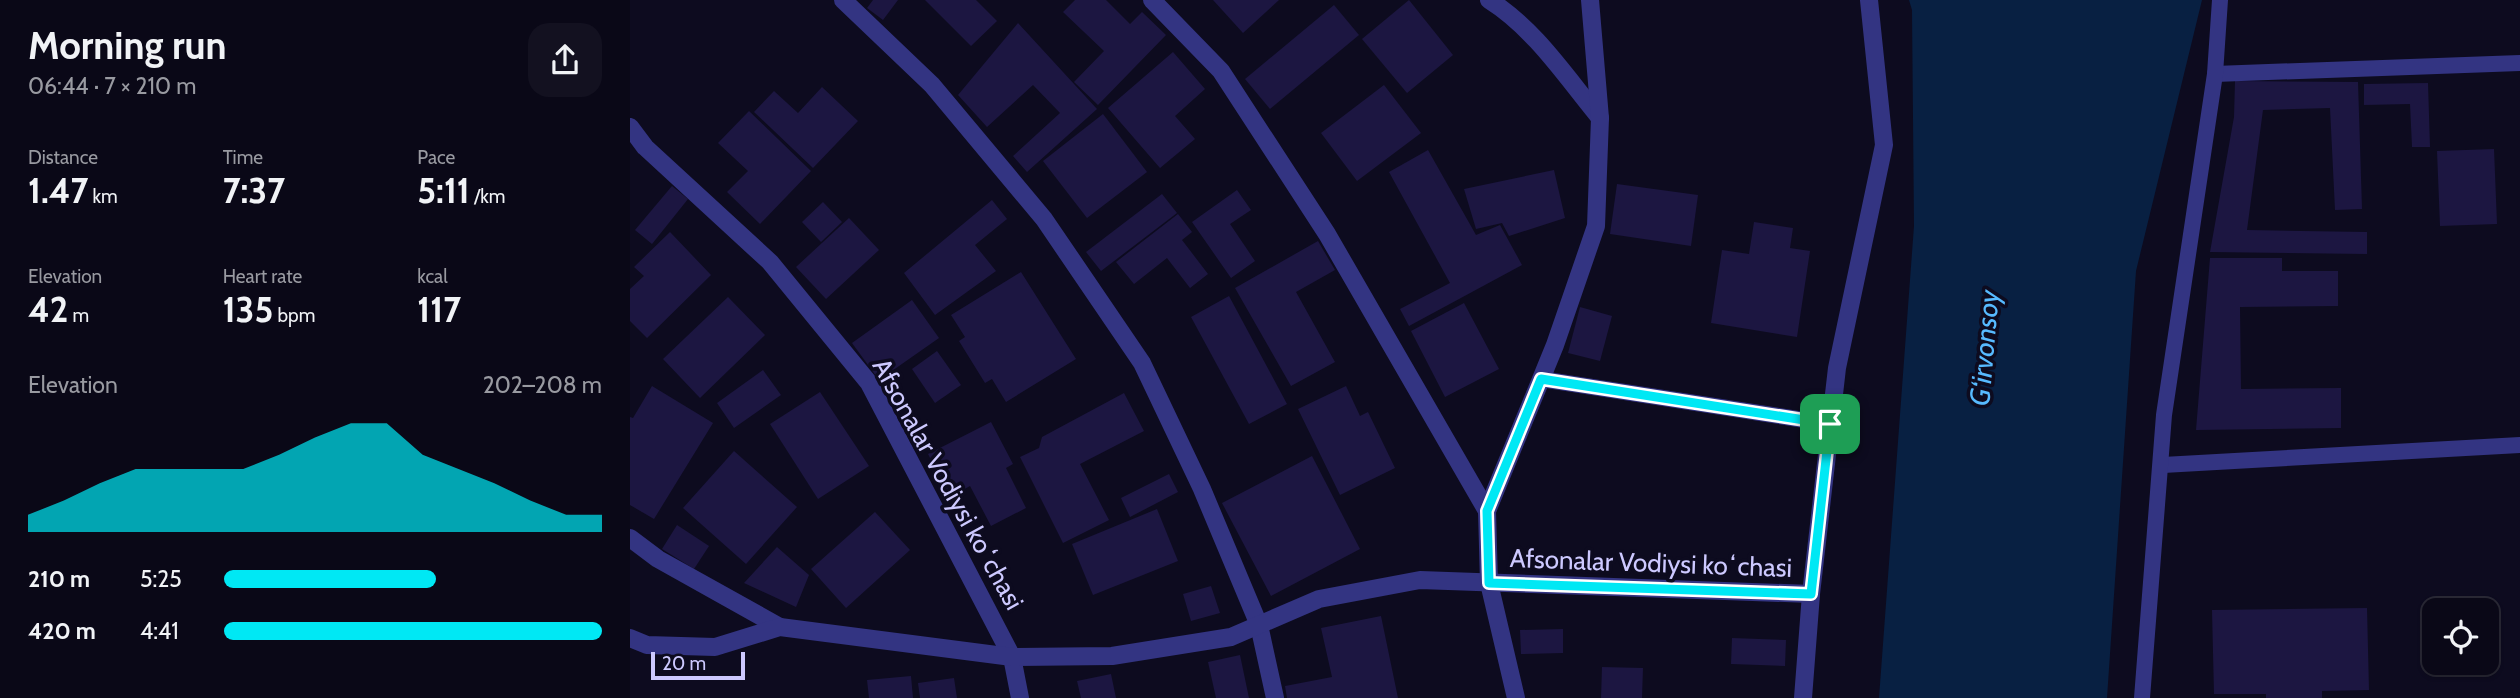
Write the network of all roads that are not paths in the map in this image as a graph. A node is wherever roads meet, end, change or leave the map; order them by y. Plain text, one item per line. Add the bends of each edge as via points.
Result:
1 (844, 0) edge
2 (1152, 0) edge
3 (1489, 0) edge
4 (1590, 0) edge
5 (1869, 0) edge
6 (2220, 0) edge
7 (2520, 63) edge
8 (2216, 74) junction
9 (1600, 118) junction
10 (630, 127) edge
11 (1541, 379) junction
12 (1830, 424) junction
13 (2520, 445) edge
14 (2163, 465) junction
15 (1487, 511) junction
16 (630, 538) edge
17 (1489, 583) junction
18 (1811, 594) junction
19 (1259, 625) junction
20 (780, 627) junction
21 (630, 638) edge
22 (1012, 657) junction
23 (1020, 698) edge
24 (1275, 698) edge
25 (1516, 698) edge
26 (1803, 698) edge
27 (2142, 698) edge

1 - 19 street via 932,85 1045,219 1142,363
2 - 15 street, Afsonalar Vodiysi koʻchasi via 1221,71 1326,234
3 - 9 street via 1538,42
4 - 9 street, Afsonalar Vodiysi koʻchasi
5 - 12 street via 1884,145 1837,368
6 - 8 lane
7 - 8 lane
8 - 14 lane via 2165,415
9 - 11 street, Afsonalar Vodiysi koʻchasi via 1595,226
10 - 22 street, Afsonalar Vodiysi koʻchasi via 645,147 770,262 869,383
11 - 12 lane
11 - 15 street, Afsonalar Vodiysi koʻchasi
12 - 18 street
13 - 14 lane
14 - 27 lane
15 - 17 street, Afsonalar Vodiysi koʻchasi
16 - 20 street, Afsonalar Vodiysi koʻchasi via 658,559
17 - 18 street, Afsonalar Vodiysi koʻchasi
17 - 19 street, Afsonalar Vodiysi koʻchasi via 1420,580 1319,599
17 - 25 street, Afsonalar Vodiysi koʻchasi
18 - 26 street
19 - 22 street, Afsonalar Vodiysi koʻchasi via 1231,637 1112,656
19 - 24 street
20 - 21 street, Afsonalar Vodiysi koʻchasi via 715,647 646,645
20 - 22 street, Afsonalar Vodiysi koʻchasi
22 - 23 street, Afsonalar Vodiysi koʻchasi

